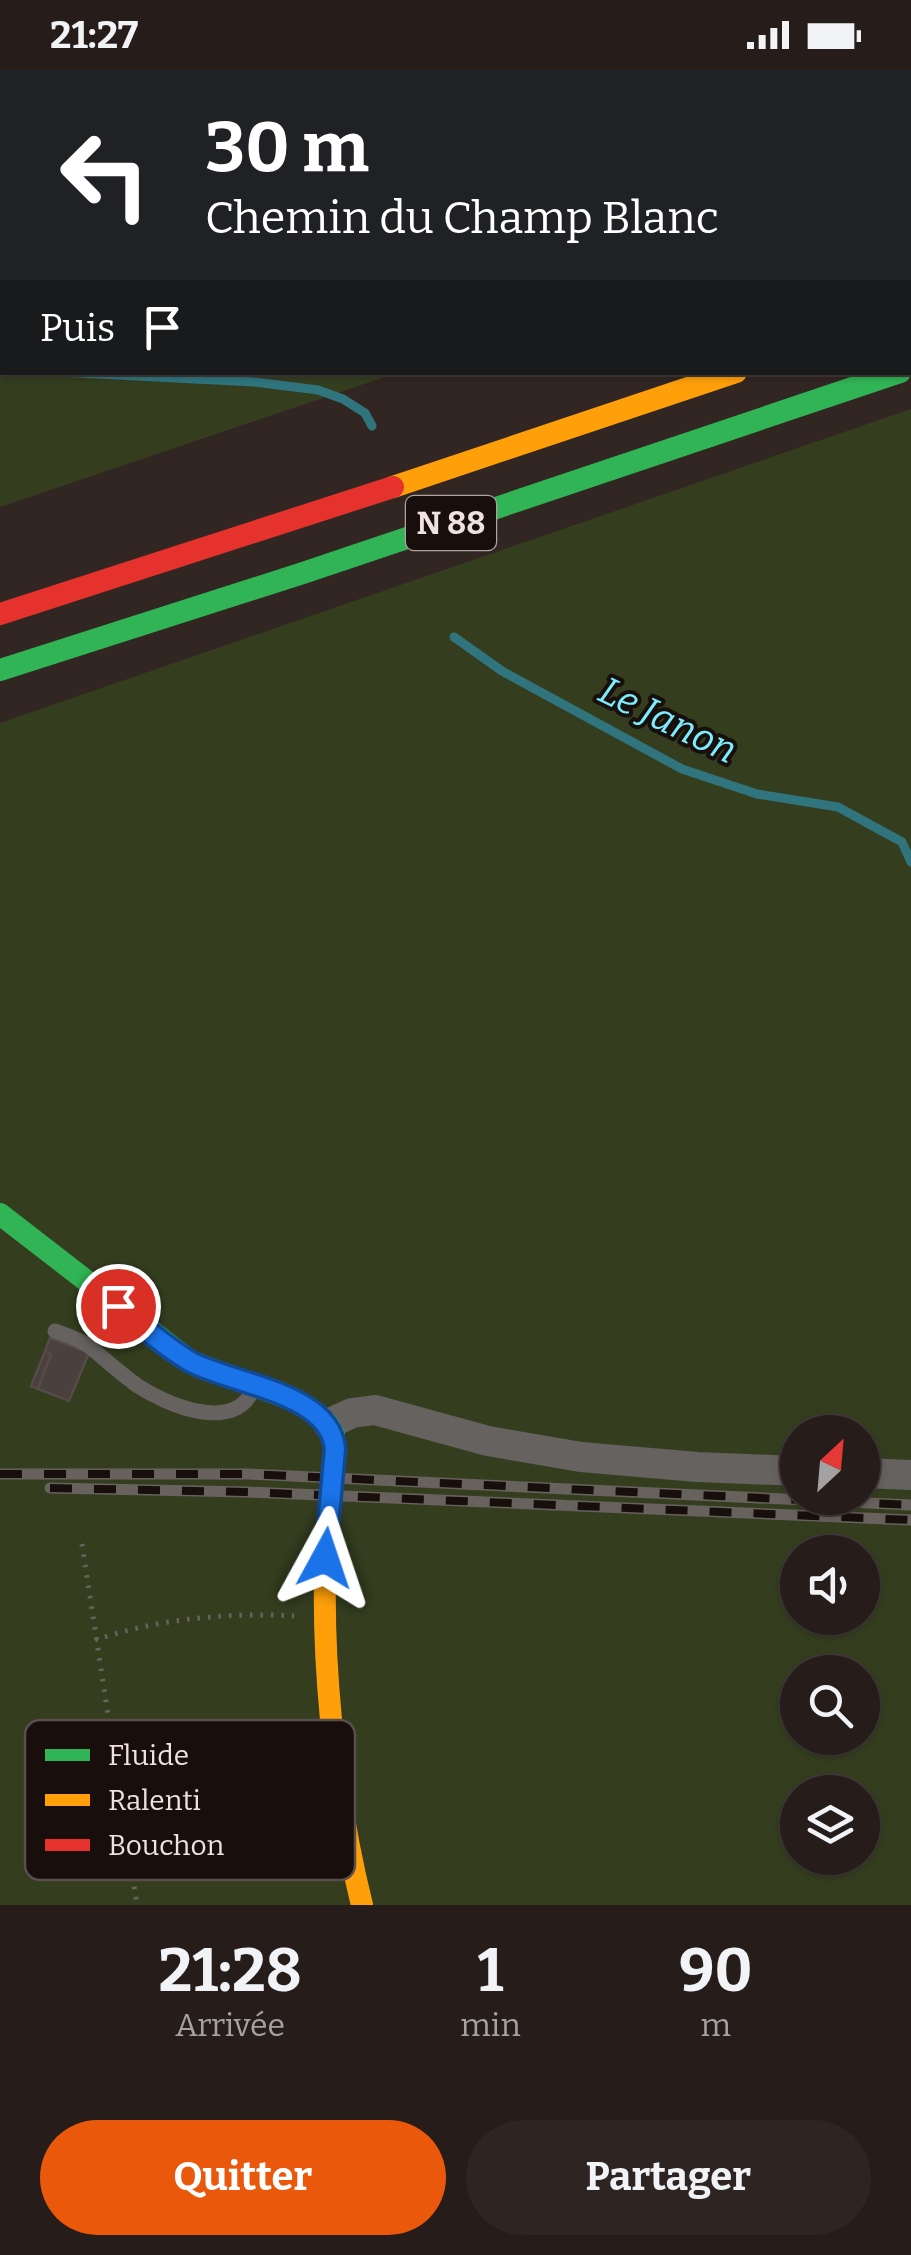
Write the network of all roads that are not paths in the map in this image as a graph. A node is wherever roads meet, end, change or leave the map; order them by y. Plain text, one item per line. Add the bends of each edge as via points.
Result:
1 (727, 375) edge
2 (891, 375) edge
3 (0, 614) edge
4 (0, 670) edge
5 (0, 1214) edge
6 (55, 1330) dead end
7 (254, 1386) junction
8 (328, 1424) junction
9 (780, 1469) edge
10 (880, 1474) edge
11 (911, 1475) edge
12 (333, 1720) edge
13 (355, 1880) edge
14 (362, 1905) edge

1 - 3 main road, N 88
2 - 4 main road, N 88
5 - 7 main road via 176,1352
6 - 7 lane via 180,1405 232,1412 248,1402
7 - 8 main road
8 - 9 street via 375,1410 581,1457
8 - 12 main road, bridge via 334,1464 322,1583
10 - 11 street
13 - 14 main road, bridge

